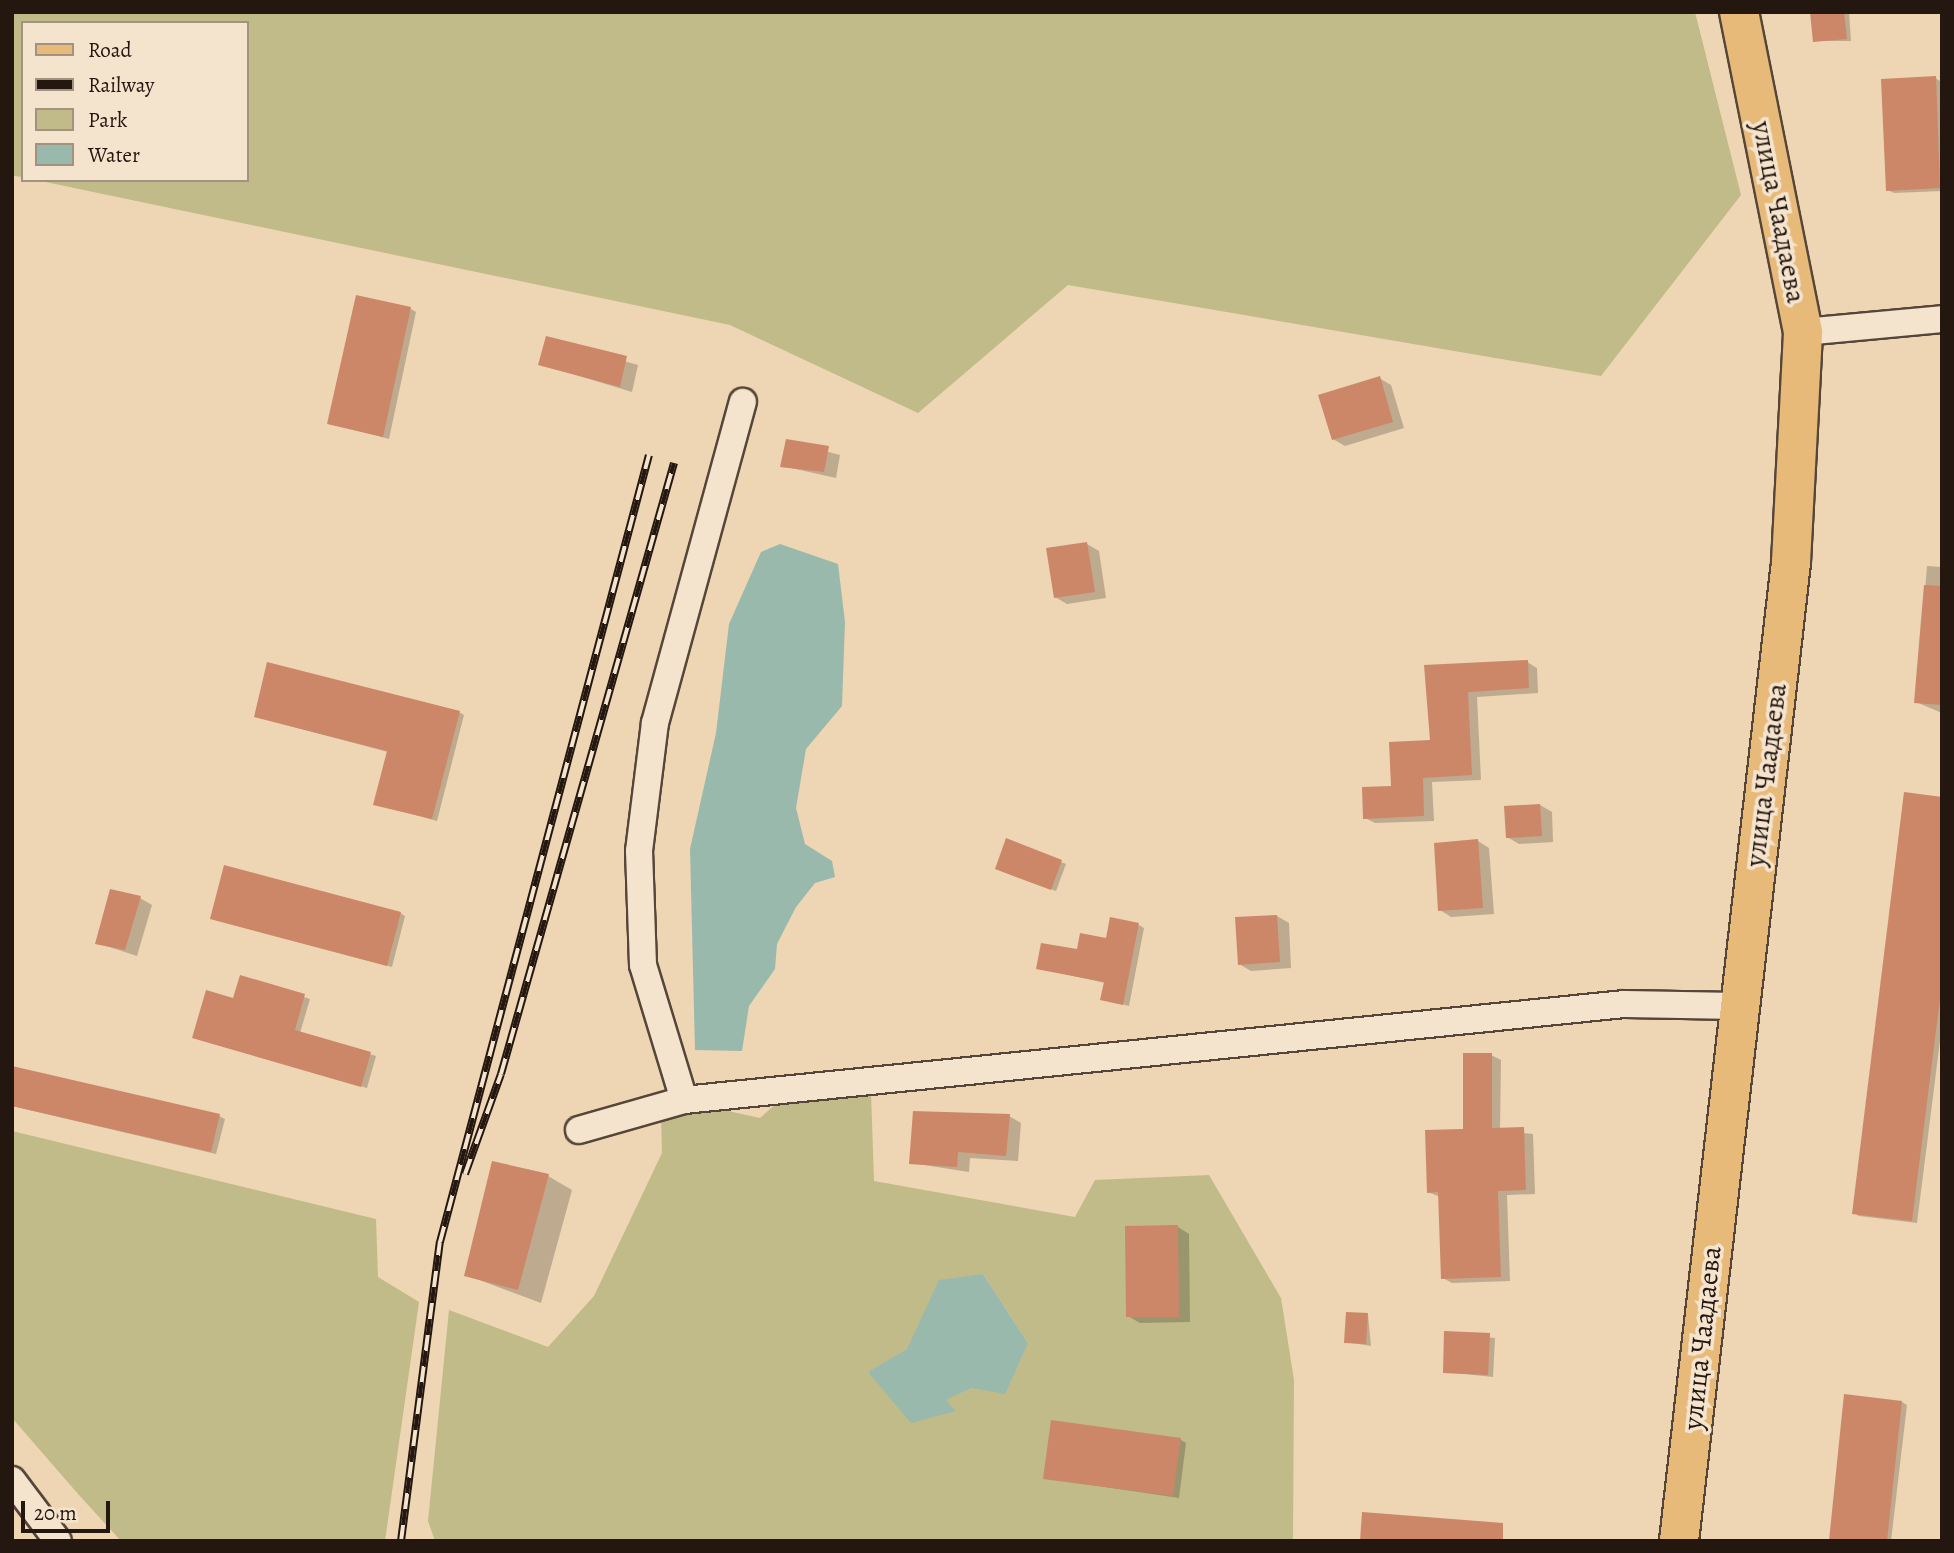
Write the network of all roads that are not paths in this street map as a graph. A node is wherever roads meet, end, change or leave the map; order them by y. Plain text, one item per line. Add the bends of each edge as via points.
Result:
1 (1739, 12) edge
2 (1942, 319) edge
3 (1803, 332) junction
4 (743, 402) dead end
5 (1739, 1006) junction
6 (684, 1100) junction
7 (579, 1129) dead end
8 (12, 1480) edge
9 (58, 1541) edge
10 (1679, 1541) edge

1 - 3 main road, улица Чаадаева
2 - 3 street
3 - 5 main road, улица Чаадаева via 1790,562
4 - 6 street via 654,723 639,851 643,965
5 - 6 street via 1624,1004
5 - 10 main road, улица Чаадаева
6 - 7 street
8 - 9 street

